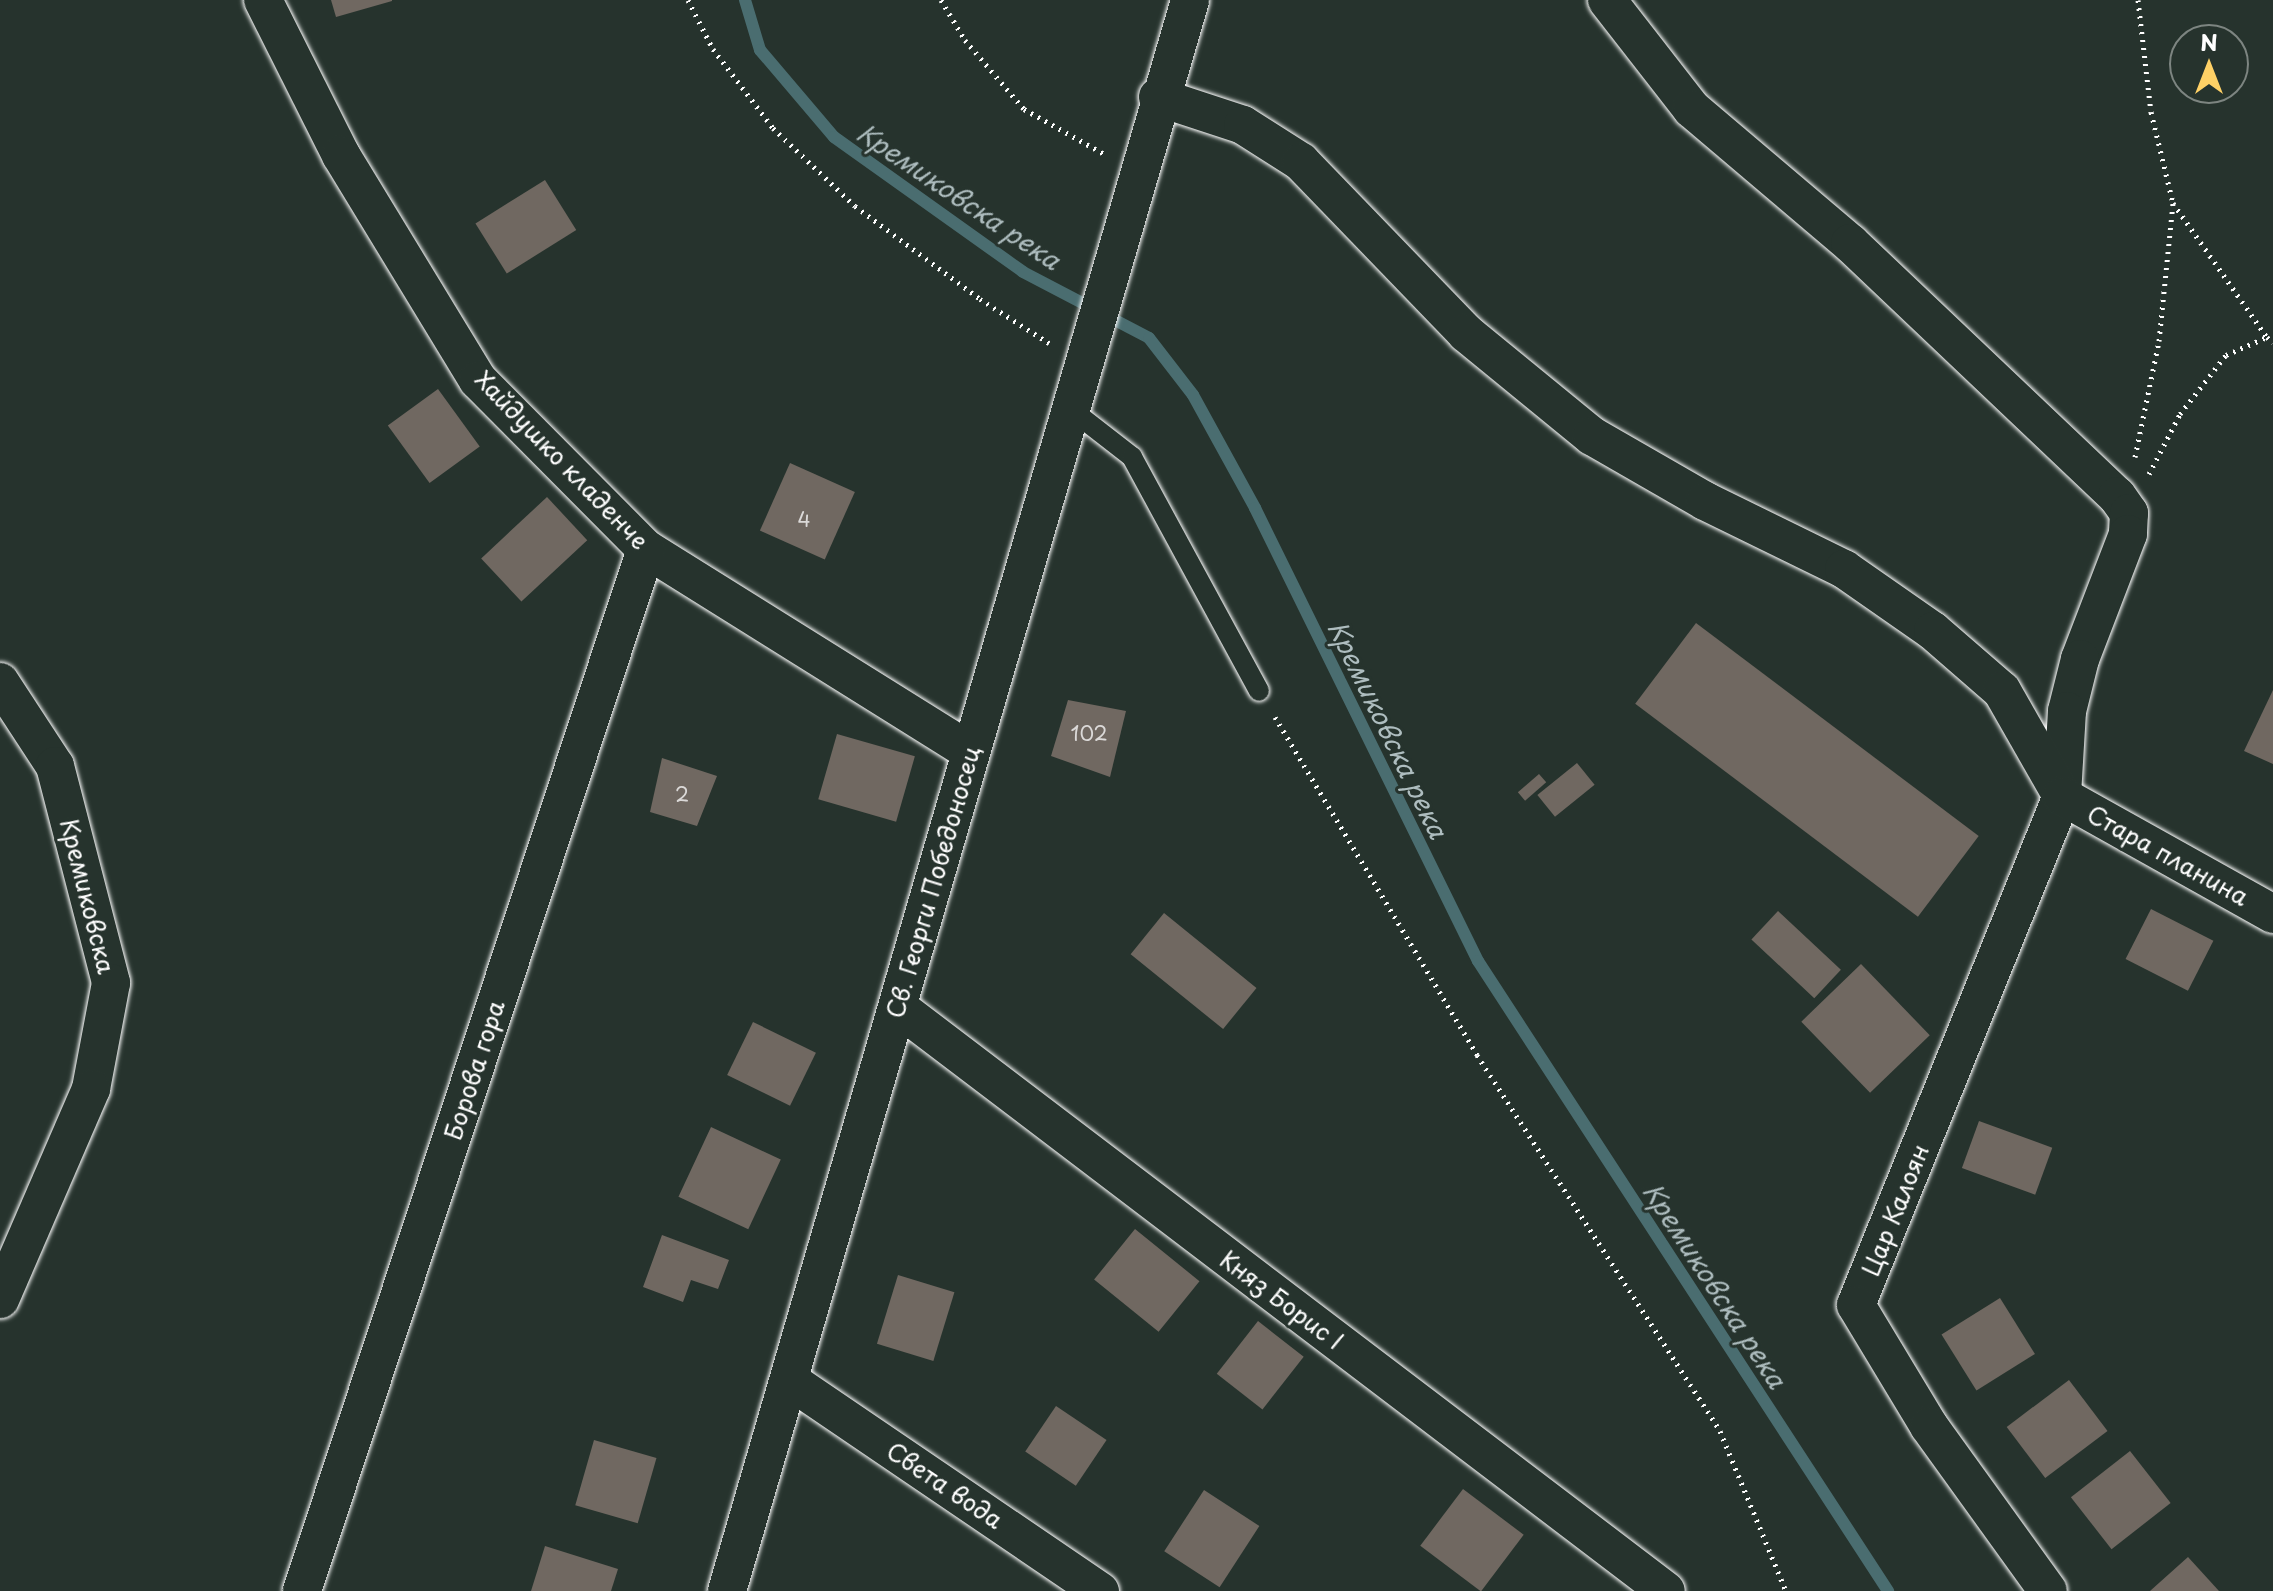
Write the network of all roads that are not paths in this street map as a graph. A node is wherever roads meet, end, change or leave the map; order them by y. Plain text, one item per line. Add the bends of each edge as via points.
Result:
1 (263, 0) edge
2 (1190, 0) edge
3 (1607, 0) edge
4 (1158, 97) junction
5 (1073, 411) junction
6 (646, 549) junction
7 (0, 682) edge
8 (1259, 691) road end
9 (969, 751) junction
10 (2062, 796) junction
11 (2273, 914) edge
12 (899, 1008) junction
13 (0, 1299) edge
14 (789, 1380) junction
15 (302, 1591) edge
16 (727, 1591) edge
17 (1100, 1591) edge
18 (1666, 1591) edge
19 (2048, 1591) edge

1 - 6 street, Хайдушко кладенче via 341,155 478,380
2 - 4 street, Св. Георги Победоносец
3 - 10 street via 1692,109 1850,243 2129,513 2128,534 2067,711
4 - 5 street, Св. Георги Победоносец
4 - 10 street via 1243,125 1301,162 1435,303 1592,436 1705,501 1844,569 1933,631 2002,691
5 - 8 lane via 1132,457
5 - 9 street, Св. Георги Победоносец
6 - 9 street, Хайдушко кладенче
6 - 15 street, Борова гора
7 - 13 street, Кремиковска via 55,766 111,983 91,1089
9 - 12 street, Св. Георги Победоносец
10 - 11 street, Стара планина
10 - 19 street, Цар Калоян via 1856,1305 1929,1426
12 - 14 street, Св. Георги Победоносец
12 - 18 street, Княз Борис I
14 - 16 street, Св. Георги Победоносец
14 - 17 street, Света вода

